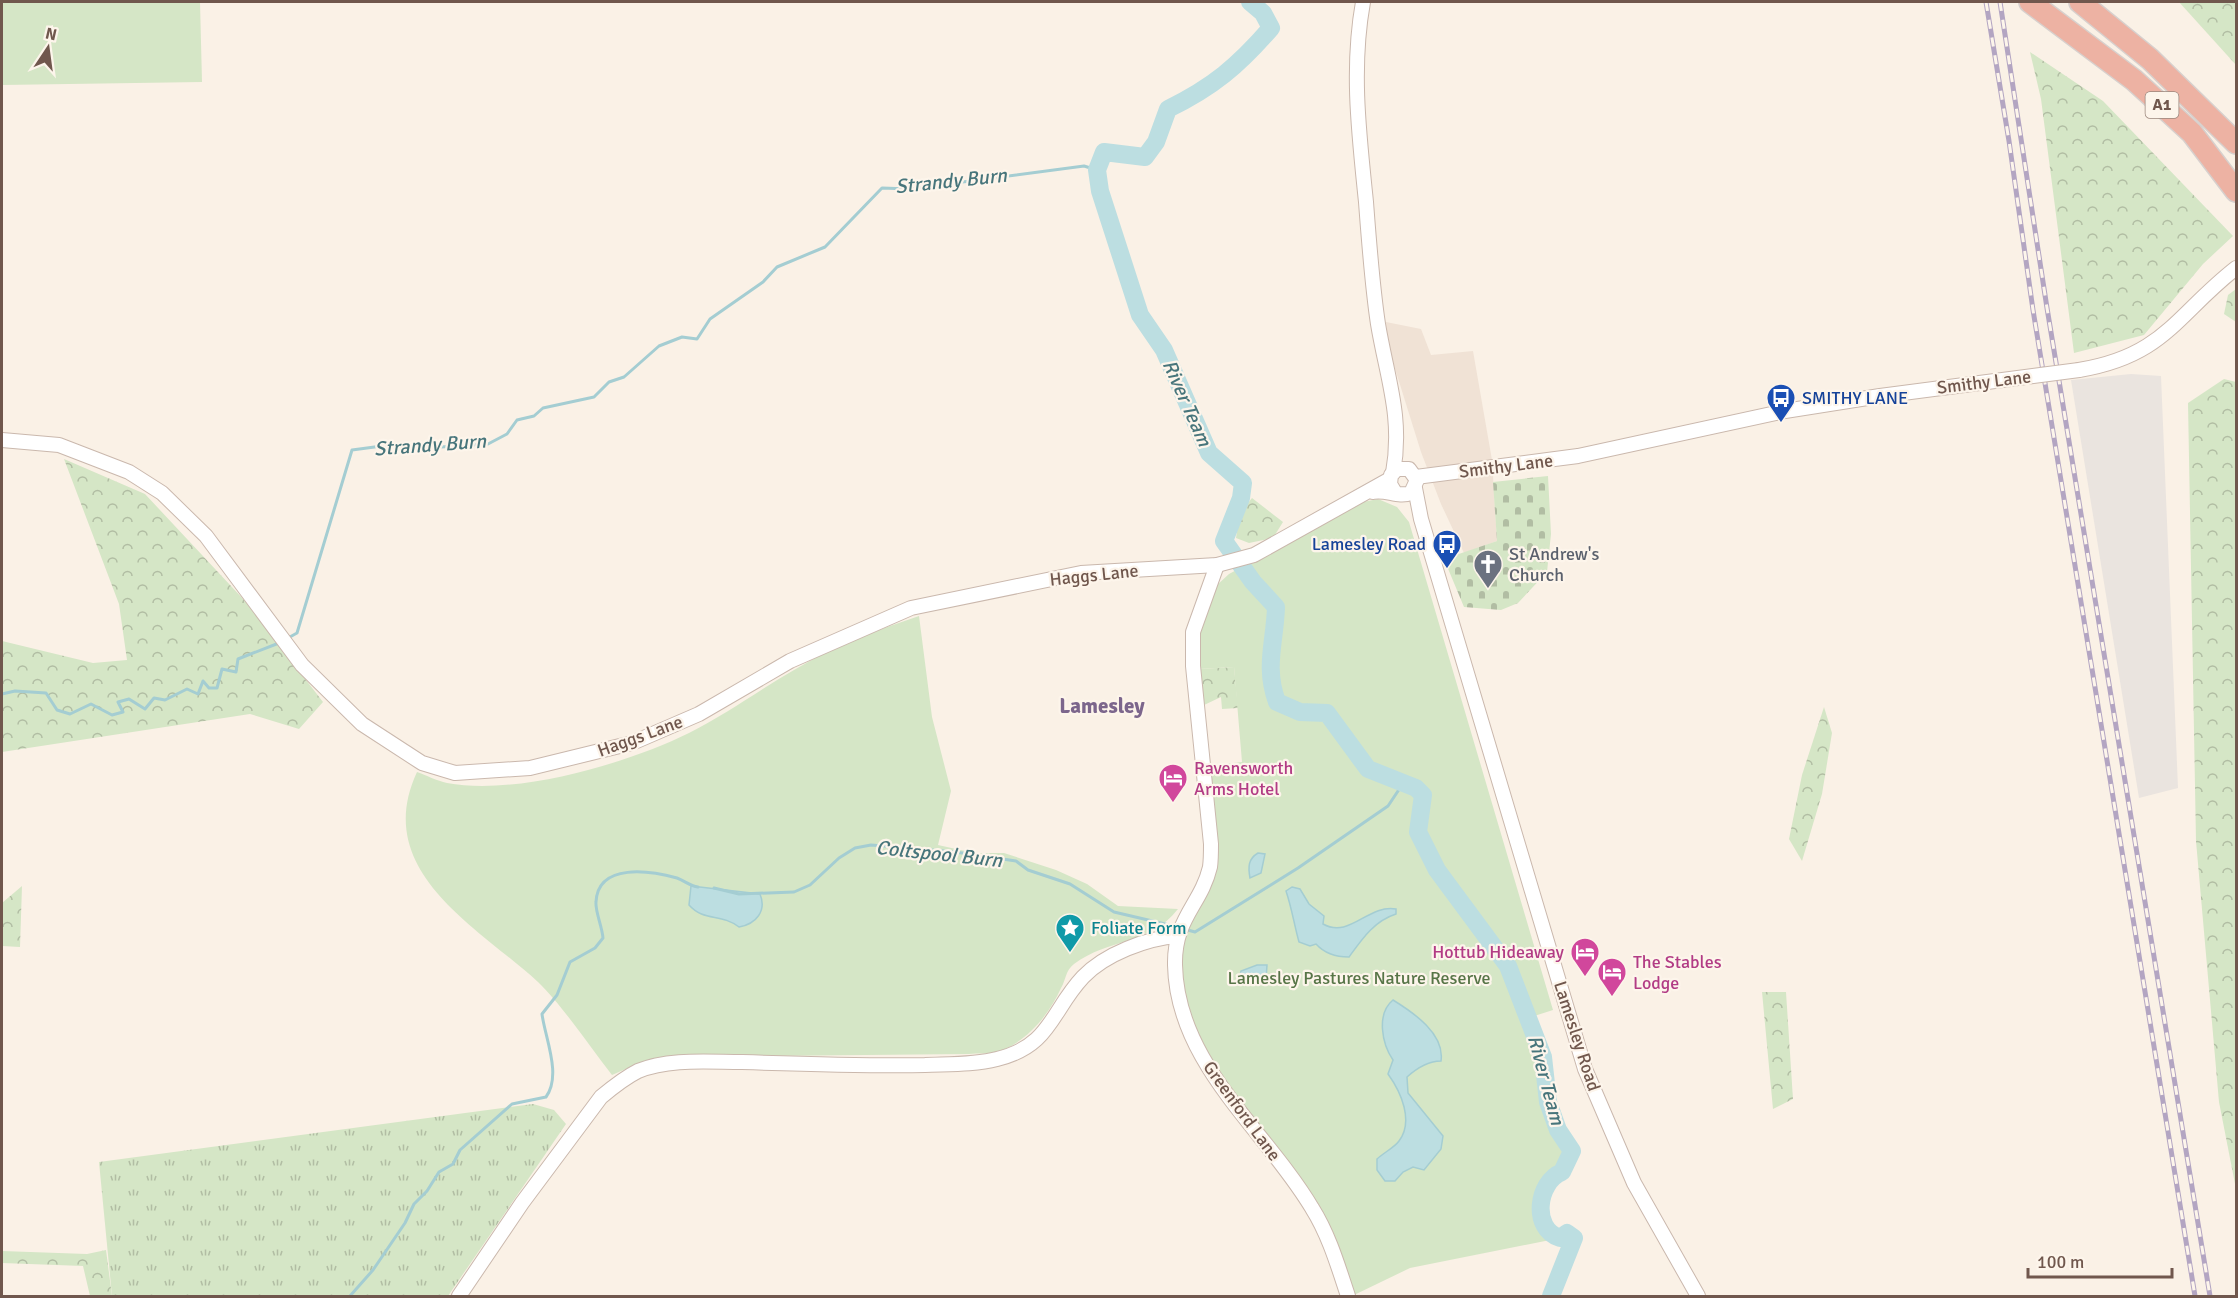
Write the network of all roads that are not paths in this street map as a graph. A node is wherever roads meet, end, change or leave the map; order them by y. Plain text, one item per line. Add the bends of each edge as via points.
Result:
1 (1364, 2) edge
2 (2030, 2) edge
3 (2080, 2) edge
4 (2236, 143) edge
5 (2236, 191) edge
6 (2236, 268) edge
7 (2, 440) edge
8 (1404, 477) junction
9 (1365, 494) junction
10 (1399, 494) junction
11 (1421, 519) junction
12 (1220, 565) junction
13 (1178, 936) junction
14 (459, 1296) edge
15 (1348, 1296) edge
16 (1698, 1296) edge

1 - 8 street, Lamesley Road via 1356,60 1357,107 1374,296 1395,402
2 - 5 highway, A1 via 2134,80 2192,133
3 - 4 highway, A1 via 2150,59
6 - 8 street, Smithy Lane, bridge via 2169,333 2110,364 1785,411 1578,456
7 - 12 street, Haggs Lane via 58,445 129,472 162,493 206,536 302,665 362,724 423,763 455,772 530,768 632,743 699,714 790,661 911,608 1081,573
8 - 9 street, Haggs Lane
8 - 10 street, Lamesley Road via 1390,487
8 - 10 street via 1411,493
8 - 11 street, Lamesley Road
9 - 10 street, Haggs Lane via 1381,490
9 - 12 street, Haggs Lane via 1254,555
10 - 11 street, Lamesley Road
11 - 16 street, Lamesley Road via 1585,1069 1635,1183
12 - 13 street, Greenford Lane via 1193,633 1210,867
13 - 14 street via 1163,937 1112,956 1083,976 1038,1040 996,1060 898,1065 716,1062 668,1064 639,1071 601,1097
13 - 15 street, Greenford Lane via 1175,967 1179,992 1195,1041 1210,1070 1312,1207 1330,1243

